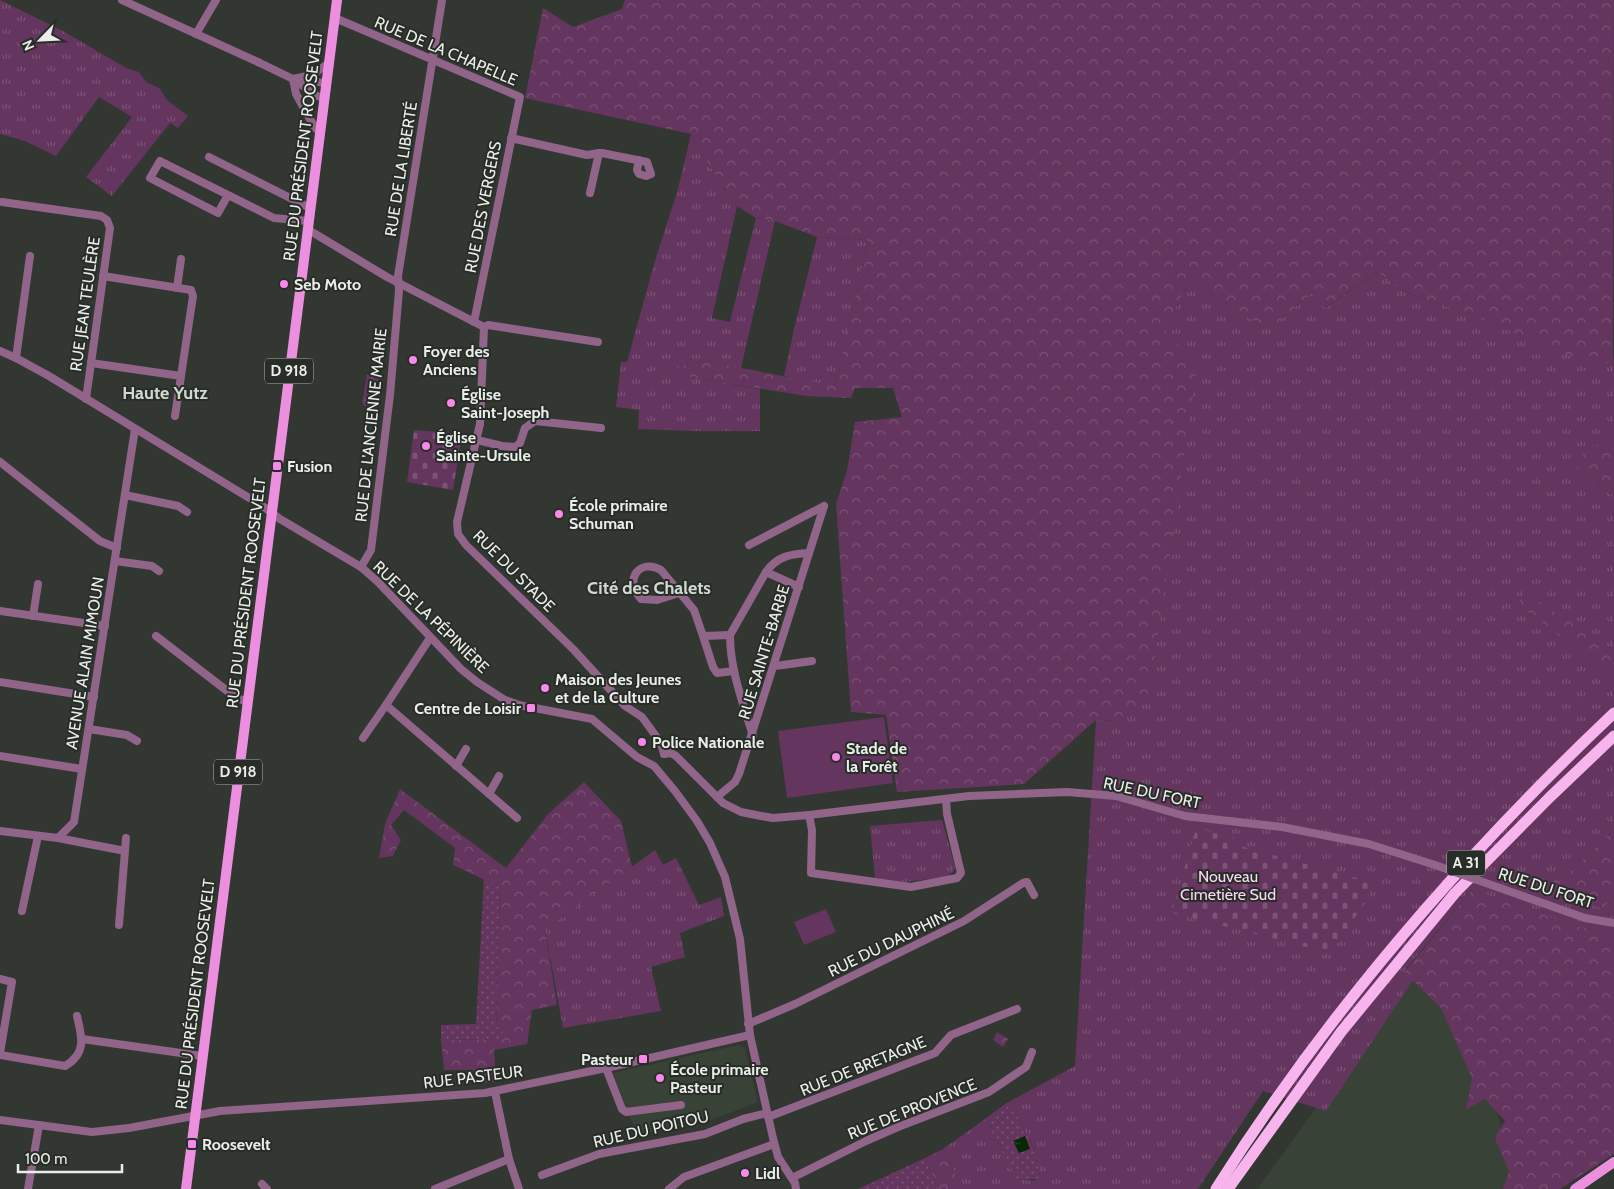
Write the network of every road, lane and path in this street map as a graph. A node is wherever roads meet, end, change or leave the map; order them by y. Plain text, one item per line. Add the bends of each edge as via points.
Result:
1 (216, 0) edge
2 (337, 0) edge
3 (442, 0) edge
4 (127, 1) edge
5 (335, 18) junction
6 (196, 34) junction
7 (433, 60) junction
8 (329, 63) junction
9 (303, 78) junction
10 (293, 79) junction
11 (326, 84) junction
12 (520, 97) joint
13 (324, 98) junction
14 (320, 132) junction
15 (512, 138) junction
16 (599, 153) junction
17 (209, 157) dead end
18 (640, 160) dead end
19 (590, 193) dead end
20 (228, 195) junction
21 (2, 202) dead end
22 (310, 208) junction
23 (308, 225) junction
24 (30, 256) dead end
25 (180, 259) dead end
26 (103, 276) junction
27 (398, 283) junction
28 (177, 288) junction
29 (474, 322) junction
30 (484, 328) junction
31 (598, 342) dead end
32 (0, 351) edge
33 (16, 358) junction
34 (91, 363) junction
35 (181, 376) junction
36 (86, 399) junction
37 (176, 416) dead end
38 (135, 428) junction
39 (601, 428) dead end
40 (477, 440) junction
41 (0, 462) edge
42 (125, 495) junction
43 (187, 512) dead end
44 (271, 513) junction
45 (749, 545) dead end
46 (117, 548) junction
47 (809, 553) junction
48 (115, 561) junction
49 (361, 567) junction
50 (159, 572) dead end
51 (766, 572) junction
52 (38, 584) dead end
53 (799, 587) junction
54 (679, 593) junction
55 (0, 611) edge
56 (34, 616) junction
57 (104, 626) junction
58 (730, 635) junction
59 (156, 636) dead end
60 (703, 636) junction
61 (430, 638) junction
62 (812, 661) dead end
63 (775, 666) junction
64 (734, 671) junction
65 (0, 682) edge
66 (94, 697) junction
67 (247, 702) junction
68 (386, 705) junction
69 (1614, 713) edge
70 (89, 728) junction
71 (753, 736) junction
72 (1614, 736) edge
73 (363, 738) dead end
74 (138, 741) dead end
75 (466, 749) dead end
76 (664, 754) junction
77 (0, 756) edge
78 (456, 766) junction
79 (654, 766) junction
80 (82, 769) junction
81 (499, 776) dead end
82 (489, 794) junction
83 (717, 798) junction
84 (946, 799) junction
85 (809, 816) junction
86 (517, 818) dead end
87 (0, 831) edge
88 (38, 836) junction
89 (58, 838) junction
90 (126, 838) dead end
91 (125, 851) junction
92 (1034, 895) dead end
93 (22, 910) dead end
94 (1614, 922) edge
95 (119, 925) dead end
96 (0, 979) edge
97 (1017, 1009) dead end
98 (77, 1016) dead end
99 (748, 1024) junction
100 (750, 1035) junction
101 (82, 1039) junction
102 (1032, 1052) dead end
103 (0, 1054) edge
104 (202, 1056) junction
105 (606, 1068) junction
106 (495, 1092) junction
107 (681, 1105) dead end
108 (195, 1115) junction
109 (768, 1115) junction
110 (0, 1120) edge
111 (39, 1125) junction
112 (774, 1144) junction
113 (509, 1159) junction
114 (1614, 1162) edge
115 (542, 1175) dead end
116 (792, 1178) junction
117 (28, 1189) edge
118 (186, 1189) edge
119 (435, 1189) edge
120 (519, 1189) edge
121 (669, 1189) edge
122 (796, 1189) edge
123 (1216, 1189) edge
124 (1228, 1189) edge
125 (1575, 1189) edge

1 - 6 street
2 - 5 main road, RUE DU PRÉSIDENT ROOSEVELT / D 918
3 - 7 street, RUE DE LA LIBERTÉ
4 - 6 street
5 - 7 street, RUE DE LA CHAPELLE
5 - 8 main road, RUE DU PRÉSIDENT ROOSEVELT / D 918
6 - 10 street
7 - 12 street, RUE DE LA CHAPELLE
7 - 27 street, RUE DE LA LIBERTÉ
8 - 9 street
8 - 11 main road, RUE DU PRÉSIDENT ROOSEVELT / D 918
9 - 10 street
9 - 11 street
10 - 13 street
10 - 14 street via 296,94
11 - 13 main road, RUE DU PRÉSIDENT ROOSEVELT / D 918
12 - 15 street, RUE DES VERGERS
13 - 14 main road, RUE DU PRÉSIDENT ROOSEVELT / D 918
14 - 22 main road, RUE DU PRÉSIDENT ROOSEVELT / D 918
15 - 16 street via 587,155
15 - 29 street, RUE DES VERGERS
16 - 18 street
16 - 19 street
17 - 22 street
20 - 20 street via 160,161 150,178 218,213
20 - 23 street via 274,218
21 - 26 street, RUE JEAN TEULÈRE via 101,216 107,220 110,228
22 - 23 main road, RUE DU PRÉSIDENT ROOSEVELT / D 918
23 - 27 street
23 - 44 main road, RUE DU PRÉSIDENT ROOSEVELT / D 918
24 - 33 street
25 - 28 street
26 - 28 street
26 - 34 street, RUE JEAN TEULÈRE
27 - 29 street
27 - 49 street, RUE DE L'ANCIENNE MAIRIE via 379,489 371,550
28 - 35 street via 191,290 193,296
29 - 30 street
30 - 31 street via 488,325
30 - 40 street, RUE DU STADE via 481,417
32 - 33 street, RUE DE LA PÉPINIÈRE
33 - 36 street, RUE DE LA PÉPINIÈRE
34 - 35 street
34 - 36 street, RUE JEAN TEULÈRE
35 - 37 street
36 - 38 street, RUE DE LA PÉPINIÈRE
38 - 42 street, AVENUE ALAIN MIMOUN
38 - 44 street, RUE DE LA PÉPINIÈRE
39 - 40 street via 535,421 525,428 520,443 515,447
40 - 76 street, RUE DU STADE via 457,522 458,534 625,706 642,718 661,743
41 - 46 street via 100,541
42 - 43 street via 178,506
42 - 46 street, AVENUE ALAIN MIMOUN
44 - 49 street, RUE DE LA PÉPINIÈRE
44 - 67 main road, RUE DU PRÉSIDENT ROOSEVELT / D 918
45 - 47 street, RUE SAINTE-BARBE via 824,506
46 - 48 street, AVENUE ALAIN MIMOUN
47 - 51 street via 779,558
47 - 53 street, RUE SAINTE-BARBE
48 - 50 street via 152,566
48 - 57 street, AVENUE ALAIN MIMOUN
49 - 61 street, RUE DE LA PÉPINIÈRE
51 - 53 street
51 - 58 street
52 - 56 street
53 - 63 street, RUE SAINTE-BARBE
54 - 54 street via 655,566 640,569 634,576 632,584 641,599 657,600
54 - 60 street via 694,610
55 - 56 street
56 - 57 street
57 - 66 street, AVENUE ALAIN MIMOUN
58 - 60 street
58 - 64 street
59 - 67 street via 235,697
60 - 64 street via 717,673
61 - 68 street
61 - 79 street, RUE DE LA PÉPINIÈRE via 461,670 505,700 592,719 637,757
62 - 63 street
63 - 71 street, RUE SAINTE-BARBE
64 - 71 street
65 - 66 street
66 - 70 street, AVENUE ALAIN MIMOUN
67 - 104 main road, RUE DU PRÉSIDENT ROOSEVELT / D 918
68 - 73 street
68 - 78 street
69 - 123 highway, A 31 via 1469,860 1382,960 1286,1084
70 - 74 street via 127,735
70 - 80 street, AVENUE ALAIN MIMOUN
71 - 83 street, RUE SAINTE-BARBE via 740,774
72 - 124 highway, A 31 via 1455,893 1341,1032
75 - 78 street
76 - 79 street
76 - 83 street, RUE DU FORT via 676,756
77 - 80 street
78 - 82 street
79 - 99 street via 697,821 725,878 740,939
80 - 89 street, AVENUE ALAIN MIMOUN via 74,822
81 - 82 street
82 - 86 street
83 - 85 street, RUE DU FORT via 732,808 756,816
84 - 85 street, RUE DU FORT
84 - 85 street via 961,873 957,878 911,887 811,873 812,830
84 - 94 street, RUE DU FORT, bridge via 1067,792 1116,796 1186,816 1282,827 1369,844 1585,918
87 - 88 street
88 - 89 street
88 - 93 street
89 - 91 street
90 - 91 street
91 - 95 street
92 - 99 street, RUE DU DAUPHINÉ via 1027,882 1023,882 964,921
96 - 103 street via 12,982
97 - 109 street, RUE DE BRETAGNE via 952,1035 935,1053
98 - 101 street
99 - 100 street
100 - 105 street, RUE PASTEUR
100 - 109 street
101 - 103 street via 80,1050 65,1066
101 - 104 street
102 - 116 street, RUE DE PROVENCE via 1026,1067 989,1092 891,1130
104 - 108 main road, RUE DU PRÉSIDENT ROOSEVELT / D 918
105 - 106 street, RUE PASTEUR
105 - 107 street via 622,1110 626,1112
106 - 108 street, RUE PASTEUR
106 - 113 street
108 - 111 street, RUE PASTEUR via 92,1132
108 - 118 main road, RUE DU PRÉSIDENT ROOSEVELT / D 918
109 - 112 street
109 - 115 street, RUE DU POITOU via 743,1118 705,1134 599,1154
110 - 111 street, RUE PASTEUR
111 - 117 street
112 - 116 street via 778,1157
112 - 121 street via 684,1178
113 - 119 street
113 - 120 street
114 - 125 main road
116 - 122 street

